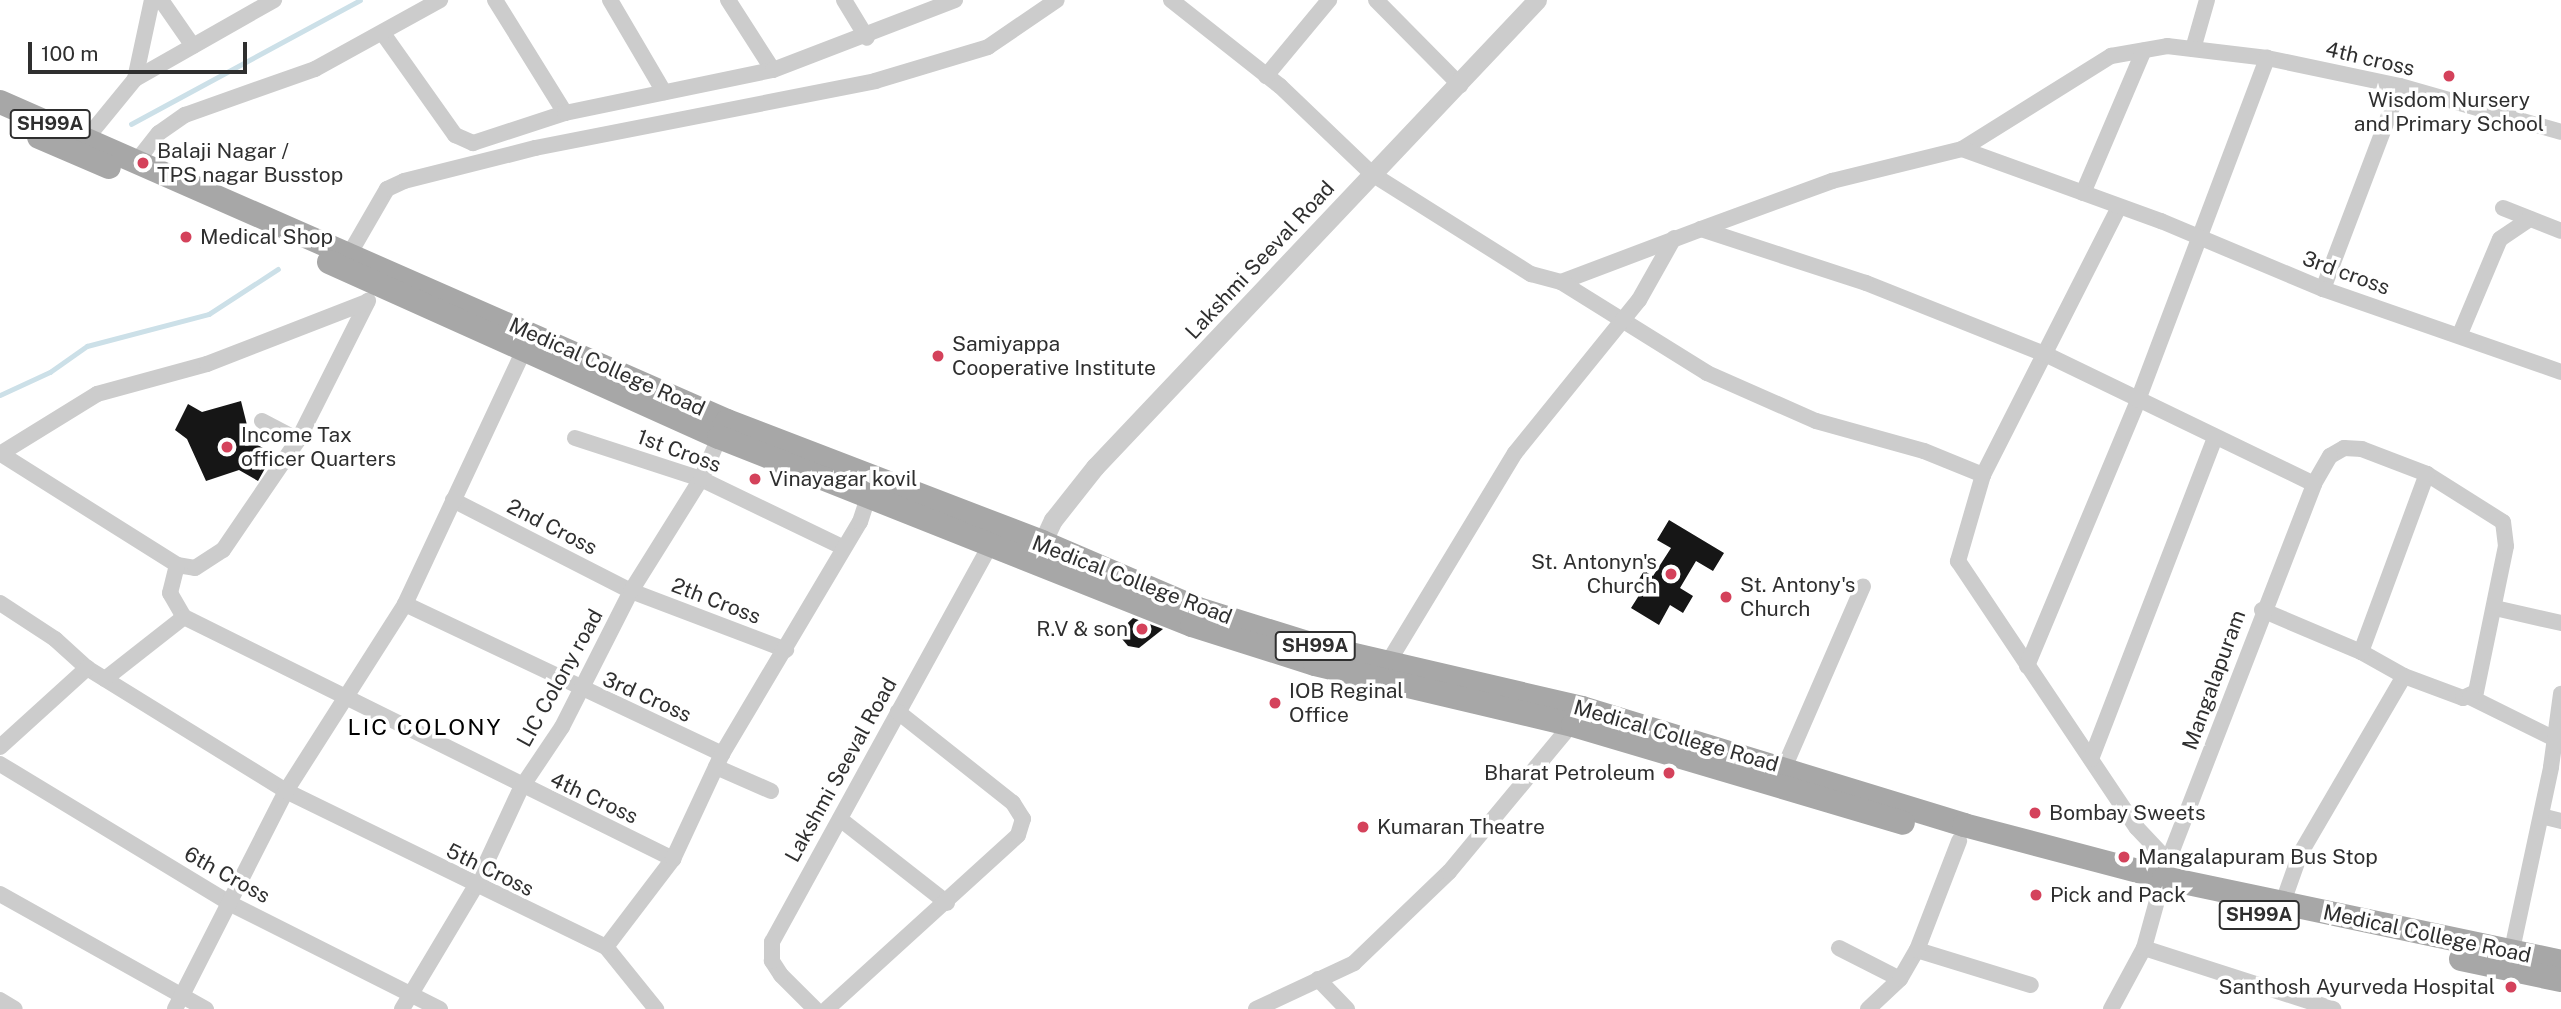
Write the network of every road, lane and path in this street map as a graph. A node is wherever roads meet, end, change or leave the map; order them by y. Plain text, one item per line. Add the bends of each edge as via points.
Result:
1 (152, 0) edge
2 (161, 0) edge
3 (274, 0) edge
4 (440, 0) edge
5 (495, 0) edge
6 (610, 0) edge
7 (728, 0) edge
8 (844, 0) edge
9 (956, 0) edge
10 (1057, 0) edge
11 (1171, 0) edge
12 (1329, 0) edge
13 (1537, 0) edge
14 (2207, 0) edge
15 (1388, 4) edge
16 (384, 35) junction
17 (867, 38) junction
18 (193, 46) junction
19 (2193, 49) junction
20 (2144, 50) junction
21 (2267, 58) junction
22 (773, 70) junction
23 (1266, 76) junction
24 (135, 79) junction
25 (1460, 85) junction
26 (2400, 86) junction
27 (664, 92) junction
28 (0, 102) edge
29 (565, 113) junction
30 (0, 121) edge
31 (2561, 132) edge
32 (88, 148) junction
33 (1962, 149) junction
34 (127, 163) junction
35 (1372, 174) junction
36 (2083, 193) junction
37 (2119, 207) junction
38 (2502, 208) dead end
39 (2530, 219) junction
40 (1701, 229) junction
41 (2561, 231) edge
42 (1674, 239) junction
43 (2199, 239) junction
44 (351, 253) junction
45 (1561, 282) junction
46 (2323, 289) junction
47 (374, 293) junction
48 (1619, 322) junction
49 (2460, 334) junction
50 (528, 341) junction
51 (2047, 355) junction
52 (2561, 372) edge
53 (2138, 400) junction
54 (262, 421) dead end
55 (723, 429) junction
56 (575, 438) dead end
57 (2215, 438) junction
58 (298, 440) junction
59 (1, 454) edge
60 (2427, 474) junction
61 (1983, 475) junction
62 (701, 479) junction
63 (2314, 484) junction
64 (867, 499) junction
65 (453, 500) junction
66 (990, 545) junction
67 (842, 547) junction
68 (1038, 552) junction
69 (177, 565) junction
70 (1863, 586) dead end
71 (631, 591) junction
72 (0, 603) edge
73 (405, 604) junction
74 (2495, 608) junction
75 (2262, 610) junction
76 (184, 617) junction
77 (1195, 617) junction
78 (2561, 623) edge
79 (786, 650) junction
80 (2361, 652) junction
81 (1389, 661) junction
82 (2027, 666) junction
83 (87, 668) junction
84 (2404, 676) junction
85 (105, 679) junction
86 (580, 689) junction
87 (2561, 694) edge
88 (2470, 696) junction
89 (347, 699) junction
90 (898, 712) junction
91 (1578, 716) junction
92 (2555, 739) junction
93 (0, 747) edge
94 (2091, 759) junction
95 (719, 761) junction
96 (0, 764) edge
97 (1784, 768) junction
98 (521, 788) junction
99 (286, 791) junction
100 (771, 791) dead end
101 (2541, 817) junction
102 (839, 818) junction
103 (2561, 821) edge
104 (1959, 841) junction
105 (673, 859) junction
106 (2165, 878) junction
107 (475, 887) junction
108 (0, 894) edge
109 (947, 903) junction
110 (231, 904) junction
111 (2279, 911) junction
112 (606, 947) junction
113 (1839, 948) dead end
114 (2144, 948) junction
115 (1917, 950) junction
116 (2509, 961) junction
117 (2561, 962) edge
118 (1318, 979) junction
119 (1900, 979) junction
120 (2561, 980) edge
121 (2031, 985) dead end
122 (411, 992) junction
123 (0, 1000) edge
124 (179, 1003) edge
125 (15, 1009) edge
126 (206, 1009) edge
127 (402, 1009) edge
128 (440, 1009) edge
129 (656, 1009) edge
130 (816, 1009) edge
131 (827, 1009) edge
132 (1256, 1009) edge
133 (1347, 1009) edge
134 (1868, 1009) edge
135 (2111, 1009) edge
136 (2333, 1009) edge

1 - 24 street
2 - 18 street
3 - 18 street
4 - 16 street
5 - 29 street
6 - 27 street
7 - 22 street
8 - 17 street
9 - 17 street
10 - 44 street via 988,47 875,81 535,148 404,181 387,189
11 - 23 street
12 - 23 street
13 - 25 street, Lakshmi Seeval Road
14 - 19 street
15 - 25 street
16 - 29 street via 462,142
16 - 34 street via 315,69 185,115
17 - 22 street
18 - 24 street
19 - 20 street, 4th cross via 2167,46
19 - 21 street, 4th cross
20 - 33 street, 4th cross via 2111,56
20 - 36 street
21 - 26 street, 4th cross
21 - 43 street
22 - 27 street
23 - 35 street
24 - 32 street
25 - 35 street, Lakshmi Seeval Road
26 - 31 street, 4th cross
26 - 46 street
27 - 29 street
28 - 32 main road, Medical College Road / SH99A
30 - 32 main road, Medical College Road / SH99A
32 - 34 main road, Medical College Road / SH99A
33 - 36 street, 3rd cross
33 - 40 street, 4th cross via 1832,181
34 - 44 main road, Medical College Road / SH99A
34 - 47 main road, Medical College Road / SH99A
35 - 45 street via 1508,264
35 - 68 street, Lakshmi Seeval Road via 1095,467
36 - 37 street, 3rd cross
37 - 43 street, 3rd cross
37 - 51 street
38 - 39 street
39 - 41 street
39 - 49 street via 2500,239
40 - 42 street, 4th cross
40 - 51 street via 1866,283
42 - 45 street, 4th cross
42 - 48 street via 1639,300
43 - 46 street, 3rd cross
43 - 53 street
44 - 50 main road, Medical College Road / SH99A
45 - 48 street
46 - 49 street, 3rd cross
47 - 50 main road, Medical College Road / SH99A
47 - 58 street
47 - 59 street via 207,364 97,394
48 - 61 street via 1707,373 1816,421 1924,451
48 - 81 street via 1515,453
49 - 52 street, 3rd cross
50 - 55 main road, Medical College Road / SH99A
50 - 65 street
51 - 53 street
51 - 61 street
53 - 57 street
53 - 82 street
54 - 58 street
55 - 62 street, LIC Colony road
55 - 64 main road, Medical College Road / SH99A
55 - 68 main road, Medical College Road / SH99A
56 - 62 street, 1st Cross
57 - 63 street
57 - 94 street
58 - 69 street via 212,562 195,568
59 - 69 street
60 - 63 street, Mangalapuram via 2362,449 2344,448 2330,456
60 - 74 street, Mangalapuram via 2492,513 2508,533
60 - 80 street
61 - 82 street via 1958,561
62 - 67 street, 1st Cross
62 - 71 street, LIC Colony road
63 - 75 street, Mangalapuram
64 - 66 main road, Medical College Road / SH99A
64 - 67 street via 860,522
65 - 71 street, 2nd Cross
65 - 73 street
66 - 68 main road, Medical College Road / SH99A
66 - 90 street, Lakshmi Seeval Road
67 - 79 street
68 - 77 main road, Medical College Road / SH99A
69 - 76 street via 170,593
70 - 97 street
71 - 79 street, 2th Cross
71 - 86 street, LIC Colony road
72 - 83 street, 5th Cross via 55,639
73 - 86 street, 3rd Cross
73 - 89 street
74 - 78 street
74 - 88 street, Mangalapuram via 2480,678
75 - 80 street
75 - 106 street, Mangalapuram
76 - 85 street
76 - 89 street, 4th Cross
77 - 81 main road, Medical College Road / SH99A
77 - 91 main road, Medical College Road / SH99A via 1315,664
79 - 95 street
80 - 84 street
81 - 91 main road, Medical College Road / SH99A
82 - 94 street
83 - 85 street, 5th Cross
83 - 93 street
84 - 88 street
84 - 111 street via 2300,854
85 - 99 street, 5th Cross
86 - 95 street, 3rd Cross
86 - 98 street, LIC Colony road via 562,727
87 - 92 street
88 - 92 street
89 - 98 street, 4th Cross
89 - 99 street
90 - 102 street, Lakshmi Seeval Road
90 - 109 street via 1013,803 1023,819 1018,835
91 - 97 main road, Medical College Road / SH99A
91 - 104 main road, Medical College Road / SH99A
91 - 118 street via 1449,872 1354,962
92 - 101 street
94 - 106 street
95 - 100 street, 3rd Cross
95 - 105 street
96 - 110 street, 6th Cross
97 - 106 main road, Medical College Road / SH99A via 1964,825
98 - 105 street, 4th Cross
98 - 107 street, LIC Colony road
99 - 107 street, 5th Cross
99 - 110 street
101 - 103 street
101 - 116 street
102 - 109 street
102 - 130 street, Lakshmi Seeval Road via 772,942 777,968
104 - 106 main road, Medical College Road / SH99A
104 - 115 street
105 - 112 street
106 - 111 main road, Medical College Road / SH99A
106 - 114 street, Mangalapuram
107 - 112 street, 5th Cross
107 - 122 street, LIC Colony road
108 - 124 street
109 - 131 street
110 - 122 street, 6th Cross
110 - 124 street
111 - 116 main road, Medical College Road / SH99A
112 - 129 street, 5th Cross
113 - 119 street
114 - 135 street, Mangalapuram
114 - 136 street
115 - 119 street
115 - 121 street
116 - 117 main road, Medical College Road / SH99A
116 - 120 main road, Medical College Road / SH99A
118 - 132 street
118 - 133 street
119 - 134 street
122 - 127 street, LIC Colony road
122 - 128 street, 6th Cross
123 - 125 street
124 - 126 street

